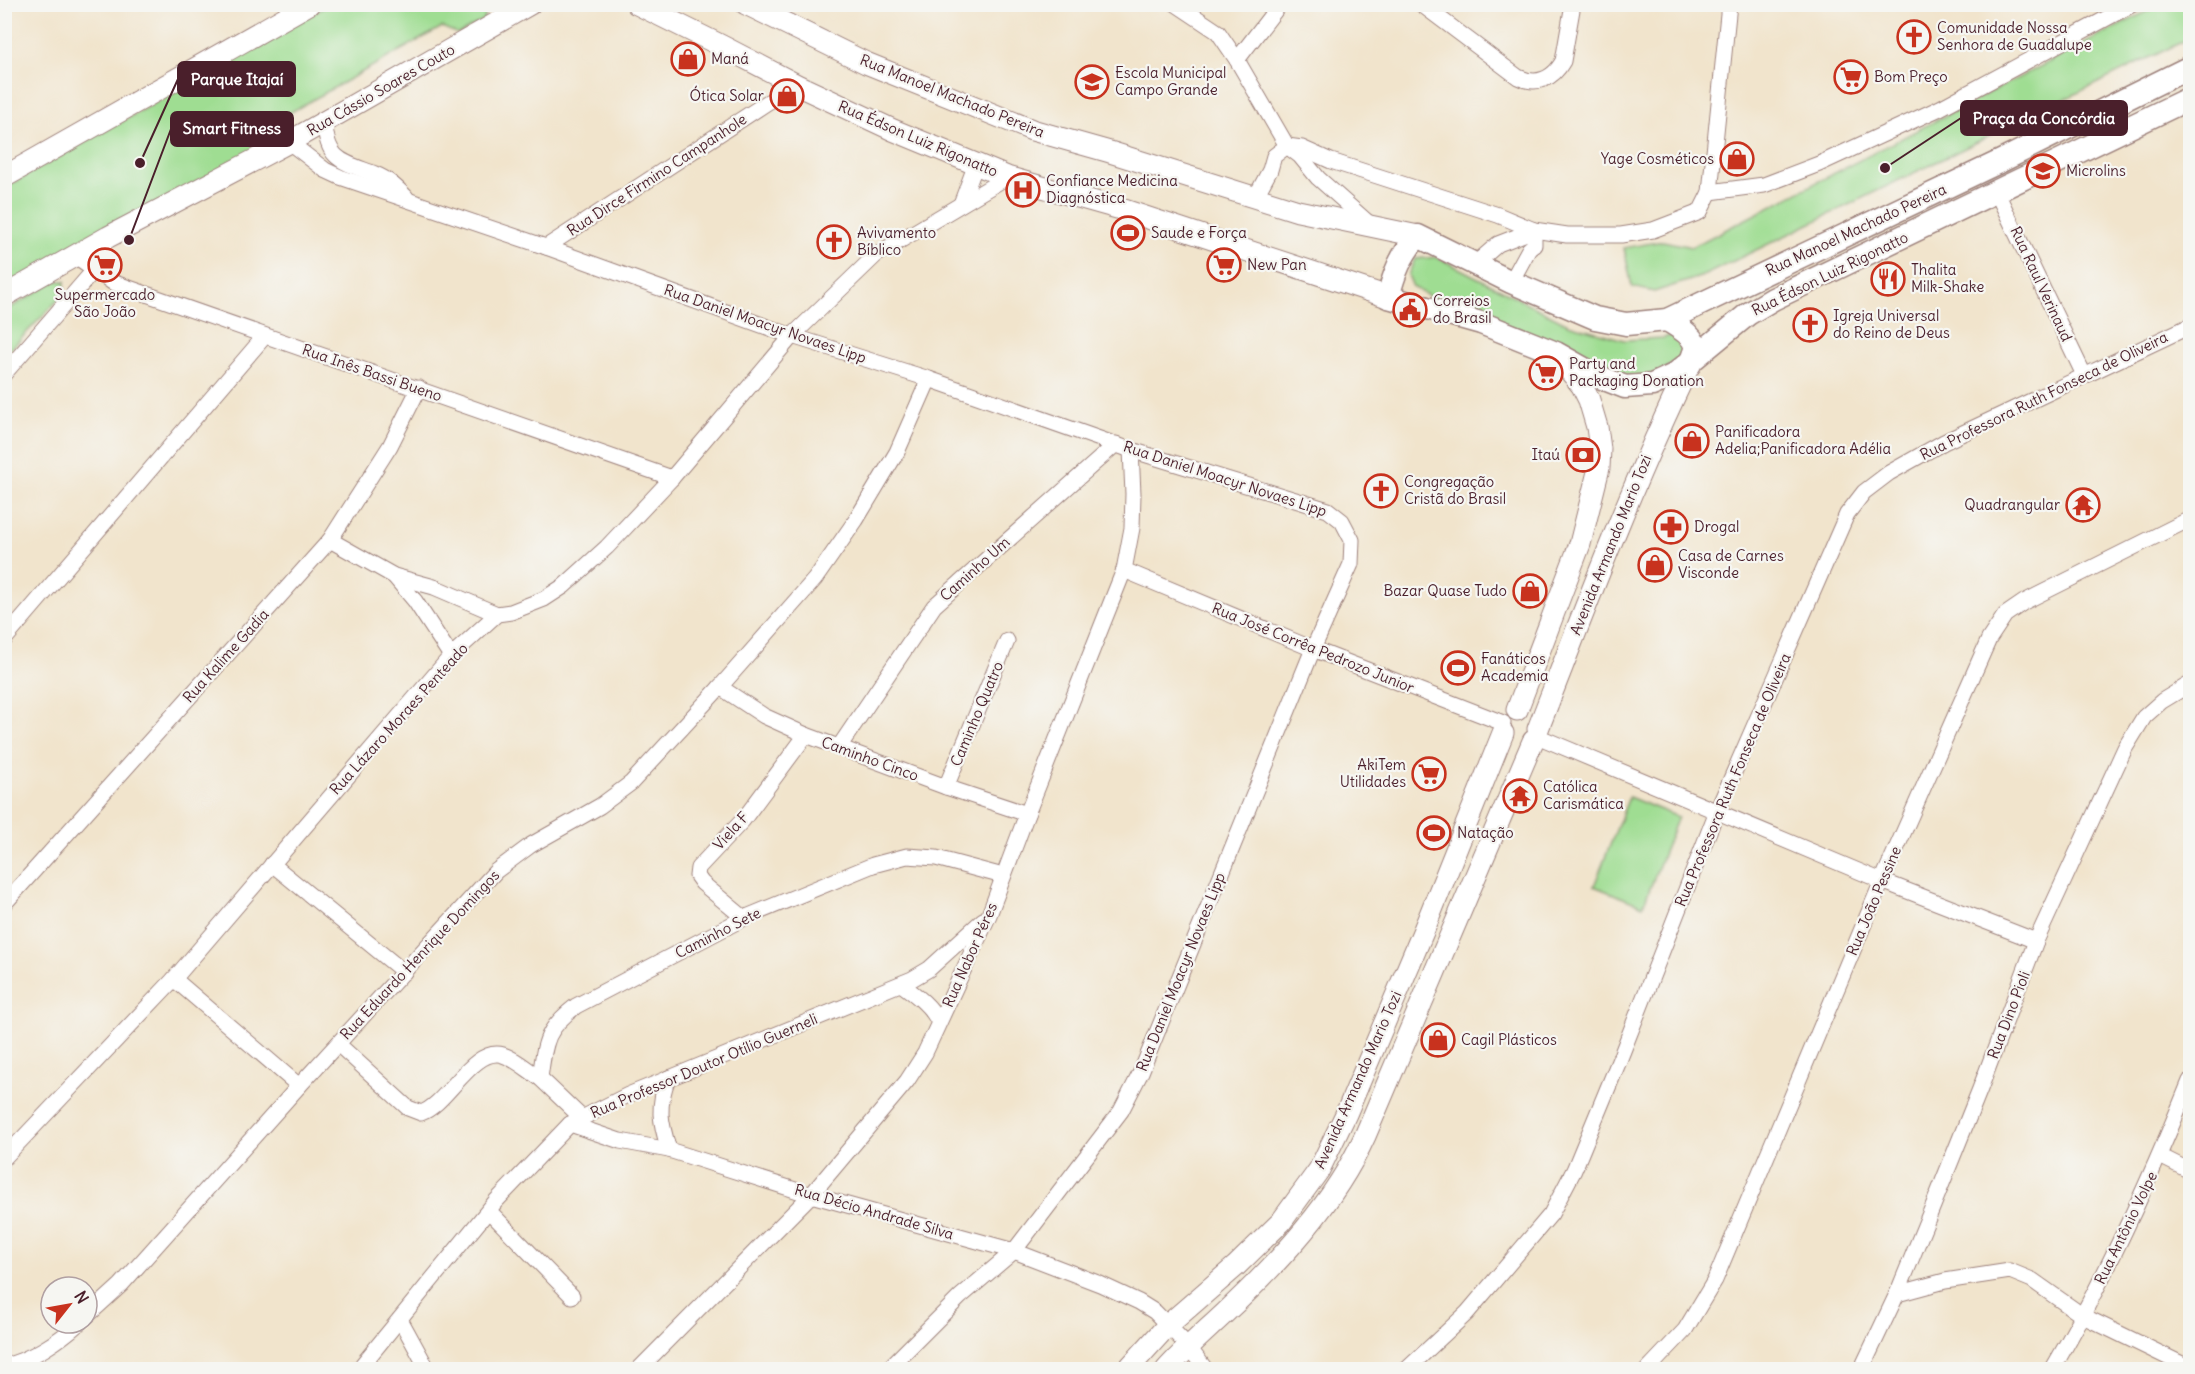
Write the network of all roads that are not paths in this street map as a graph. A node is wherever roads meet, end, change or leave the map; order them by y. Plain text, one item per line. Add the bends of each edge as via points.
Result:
1 (309, 4) edge
2 (530, 4) edge
3 (637, 4) edge
4 (746, 4) edge
5 (1176, 4) edge
6 (1281, 4) edge
7 (1422, 4) edge
8 (1573, 4) edge
9 (1729, 4) edge
10 (2133, 4) edge
11 (502, 12) edge
12 (1237, 60) junction
13 (2190, 67) edge
14 (776, 74) junction
15 (799, 86) junction
16 (2190, 98) edge
17 (768, 102) junction
18 (325, 122) junction
19 (289, 142) junction
20 (1287, 146) junction
21 (976, 164) junction
22 (4, 177) edge
23 (1007, 177) junction
24 (1710, 192) junction
25 (1997, 193) junction
26 (1256, 196) junction
27 (410, 201) junction
28 (961, 204) junction
29 (1372, 226) junction
30 (1534, 230) junction
31 (1418, 236) junction
32 (546, 247) junction
33 (77, 257) junction
34 (1474, 265) junction
35 (95, 269) junction
36 (1511, 282) junction
37 (4, 296) edge
38 (1388, 297) junction
39 (1667, 320) junction
40 (2190, 326) edge
41 (792, 336) junction
42 (264, 337) junction
43 (1556, 353) junction
44 (1690, 364) junction
45 (4, 374) edge
46 (2084, 375) junction
47 (928, 379) junction
48 (419, 388) junction
49 (1124, 447) junction
50 (672, 478) junction
51 (2190, 519) edge
52 (330, 540) junction
53 (1580, 544) junction
54 (1607, 552) junction
55 (1124, 570) junction
56 (394, 576) junction
57 (497, 614) junction
58 (4, 640) edge
59 (1007, 641) dead end
60 (1313, 650) junction
61 (451, 656) junction
62 (2190, 684) edge
63 (720, 687) junction
64 (1507, 722) junction
65 (806, 735) junction
66 (1536, 735) junction
67 (839, 747) junction
68 (946, 787) junction
69 (1716, 811) junction
70 (1027, 813) junction
71 (272, 864) junction
72 (1003, 876) junction
73 (1882, 881) junction
74 (4, 904) edge
75 (989, 915) junction
76 (744, 918) junction
77 (2036, 941) junction
78 (404, 972) junction
79 (174, 979) junction
80 (901, 984) junction
81 (939, 1023) junction
82 (338, 1044) junction
83 (540, 1078) junction
84 (668, 1078) junction
85 (2190, 1081) edge
86 (299, 1086) junction
87 (576, 1120) junction
88 (669, 1150) junction
89 (2160, 1156) junction
90 (4, 1158) edge
91 (2190, 1171) edge
92 (811, 1195) junction
93 (489, 1211) junction
94 (1014, 1251) junction
95 (1897, 1293) junction
96 (572, 1296) dead end
97 (99, 1305) edge
98 (2083, 1316) junction
99 (400, 1319) junction
100 (1168, 1325) junction
101 (64, 1335) edge
102 (1188, 1346) junction
103 (4, 1366) edge
104 (2190, 1368) edge
105 (358, 1370) edge
106 (428, 1370) edge
107 (638, 1370) edge
108 (887, 1370) edge
109 (1127, 1370) edge
110 (1166, 1370) edge
111 (1206, 1370) edge
112 (1406, 1370) edge
113 (1647, 1370) edge
114 (1861, 1370) edge
115 (2052, 1370) edge

1 - 22 street
2 - 11 street, Rua Cássio Soares Couto
3 - 14 street, Rua Édson Luiz Rigonatto
4 - 26 street, Rua Manoel Machado Pereira via 866,63 1032,130
5 - 12 street via 1218,32
6 - 12 street
7 - 8 street via 1518,77 1532,82 1546,79 1563,61
9 - 24 street
10 - 24 street via 1940,108 1819,164 1764,185
11 - 18 street, Rua Cássio Soares Couto
12 - 20 street
13 - 39 main road, Rua Manoel Machado Pereira
14 - 15 street, Rua Édson Luiz Rigonatto
14 - 17 street
15 - 17 street, Rua Dirce Firmino Campanhole
15 - 21 street, Rua Édson Luiz Rigonatto
16 - 25 main road, Rua Édson Luiz Rigonatto
17 - 32 street, Rua Dirce Firmino Campanhole
18 - 19 street, Rua Cássio Soares Couto
18 - 27 street, Rua Daniel Moacyr Novaes Lipp via 330,150 341,162 377,175
19 - 27 street, Rua Daniel Moacyr Novaes Lipp via 325,170
19 - 33 street, Rua Cássio Soares Couto
20 - 26 street via 1274,156
20 - 29 street
20 - 30 street
21 - 23 street, Rua Édson Luiz Rigonatto
21 - 28 street
23 - 28 street, Rua Lázaro Moraes Penteado
23 - 38 street, Rua Édson Luiz Rigonatto via 1124,210
24 - 30 street via 1700,212 1653,230 1621,235 1567,235
25 - 44 main road, Rua Édson Luiz Rigonatto via 1773,299 1748,314
25 - 46 street, Rua Raul Verinaud
26 - 29 street, Rua Manoel Machado Pereira via 1298,211
27 - 32 street, Rua Daniel Moacyr Novaes Lipp
28 - 41 street, Rua Lázaro Moraes Penteado via 876,255
29 - 31 street, Rua Manoel Machado Pereira
30 - 34 street via 1498,244
30 - 36 street via 1534,245
31 - 34 main road, Rua Manoel Machado Pereira
31 - 38 main road via 1403,254
32 - 41 street, Rua Daniel Moacyr Novaes Lipp
33 - 35 street, Rua Inês Bassi Bueno
33 - 37 street, Rua Cássio Soares Couto
34 - 36 main road, Rua Manoel Machado Pereira
35 - 42 street, Rua Inês Bassi Bueno via 111,282
35 - 45 street
36 - 39 main road, Rua Manoel Machado Pereira via 1595,318 1626,324
38 - 43 main road, Rua Édson Luiz Rigonatto via 1481,323
39 - 44 main road via 1694,343
40 - 46 street, Rua Professora Ruth Fonseca de Oliveira
41 - 47 street, Rua Daniel Moacyr Novaes Lipp
41 - 50 street, Rua Lázaro Moraes Penteado
42 - 48 street, Rua Inês Bassi Bueno
42 - 58 street
43 - 44 main road, Rua Édson Luiz Rigonatto via 1625,387 1661,382
43 - 53 street, Avenida Armando Mario Tozi via 1589,400 1600,449
44 - 54 street, Avenida Armando Mario Tozi
46 - 69 street, Rua Professora Ruth Fonseca de Oliveira via 1944,442 1888,473 1864,492 1847,514
47 - 49 street, Rua Daniel Moacyr Novaes Lipp
47 - 63 street, Rua Eduardo Henrique Domingos via 897,452 856,520 814,579
48 - 50 street, Rua Inês Bassi Bueno
48 - 52 street, Rua Kalime Gadia via 390,446
49 - 55 street, Rua Nabor Péres via 1133,494 1132,528
49 - 60 street, Rua Daniel Moacyr Novaes Lipp via 1328,510 1342,522 1352,540 1351,564
49 - 67 street, Caminho Um via 933,606
50 - 57 street, Rua Lázaro Moraes Penteado via 564,586 544,599
51 - 73 street, Rua João Pessine via 2005,615 1989,639
52 - 56 street
52 - 74 street, Rua Kalime Gadia
53 - 54 street
53 - 64 street, Avenida Armando Mario Tozi
54 - 66 street, Avenida Armando Mario Tozi
55 - 60 street, Rua José Corrêa Pedrozo Junior
55 - 70 street, Rua Nabor Péres
56 - 57 street via 434,587
56 - 61 street
57 - 61 street, Rua Lázaro Moraes Penteado
59 - 68 street, Caminho Quatro
60 - 64 street, Rua José Corrêa Pedrozo Junior
60 - 94 street, Rua Daniel Moacyr Novaes Lipp via 1141,1072 1102,1138
61 - 71 street, Rua Lázaro Moraes Penteado
62 - 77 street, Rua Dino Pioli via 2144,717 2125,748
63 - 65 street, Caminho Cinco via 764,716
63 - 78 street, Rua Eduardo Henrique Domingos via 631,783 496,871
64 - 66 street via 1527,711 1536,718
64 - 66 street via 1505,738 1513,745 1524,746
64 - 100 street, Avenida Armando Mario Tozi via 1423,932 1319,1170 1281,1222
65 - 67 street, Caminho Cinco
65 - 76 street, Viela F via 743,820 698,868 697,876 702,883
66 - 69 street
66 - 102 street, Avenida Armando Mario Tozi via 1347,1172 1309,1225
67 - 68 street, Caminho Cinco
68 - 70 street, Caminho Cinco
69 - 73 street
69 - 112 street, Rua Professora Ruth Fonseca de Oliveira via 1619,1061 1574,1170 1551,1214 1467,1313
70 - 72 street, Rua Nabor Péres
71 - 78 street
71 - 79 street, Rua Lázaro Moraes Penteado
72 - 75 street, Rua Nabor Péres
72 - 76 street, Caminho Sete via 936,858 907,856 873,865
73 - 77 street
73 - 113 street, Rua João Pessine via 1715,1280 1685,1330
75 - 80 street, Rua Professor Doutor Otílio Guerneli via 929,969
75 - 81 street, Rua Nabor Péres
76 - 83 street, Caminho Sete via 611,986 561,1017 544,1047
77 - 95 street, Rua Dino Pioli
78 - 82 street, Rua Eduardo Henrique Domingos
79 - 86 street
79 - 90 street, Rua Lázaro Moraes Penteado
80 - 81 street via 923,1000
80 - 84 street, Rua Professor Doutor Otílio Guerneli
81 - 92 street, Rua Nabor Péres via 907,1081
82 - 83 street via 408,1108 421,1113 435,1106 467,1072 493,1054 504,1055
82 - 86 street, Rua Eduardo Henrique Domingos
83 - 87 street
84 - 87 street, Rua Professor Doutor Otílio Guerneli
84 - 88 street via 660,1108
85 - 89 street, Rua Antônio Volpe
86 - 97 street, Rua Eduardo Henrique Domingos
87 - 88 street, Rua Décio Andrade Silva via 620,1141
87 - 93 street, Rua Professor Doutor Otílio Guerneli
88 - 92 street, Rua Décio Andrade Silva
89 - 91 street
89 - 98 street, Rua Antônio Volpe
92 - 94 street, Rua Décio Andrade Silva
92 - 107 street, Rua Nabor Péres
93 - 96 street
93 - 99 street, Rua Professor Doutor Otílio Guerneli
94 - 100 street, Rua Décio Andrade Silva via 1139,1302
94 - 108 street, Rua Daniel Moacyr Novaes Lipp via 960,1297
95 - 98 street via 2010,1271 2032,1280
95 - 114 street, Rua Dino Pioli
98 - 104 street
98 - 115 street, Rua Antônio Volpe
99 - 105 street, Rua Professor Doutor Otílio Guerneli
99 - 106 street
100 - 102 street, Rua Décio Andrade Silva
100 - 109 street, Avenida Armando Mario Tozi
101 - 103 street via 35,1354
102 - 110 street, Avenida Armando Mario Tozi
102 - 111 street

